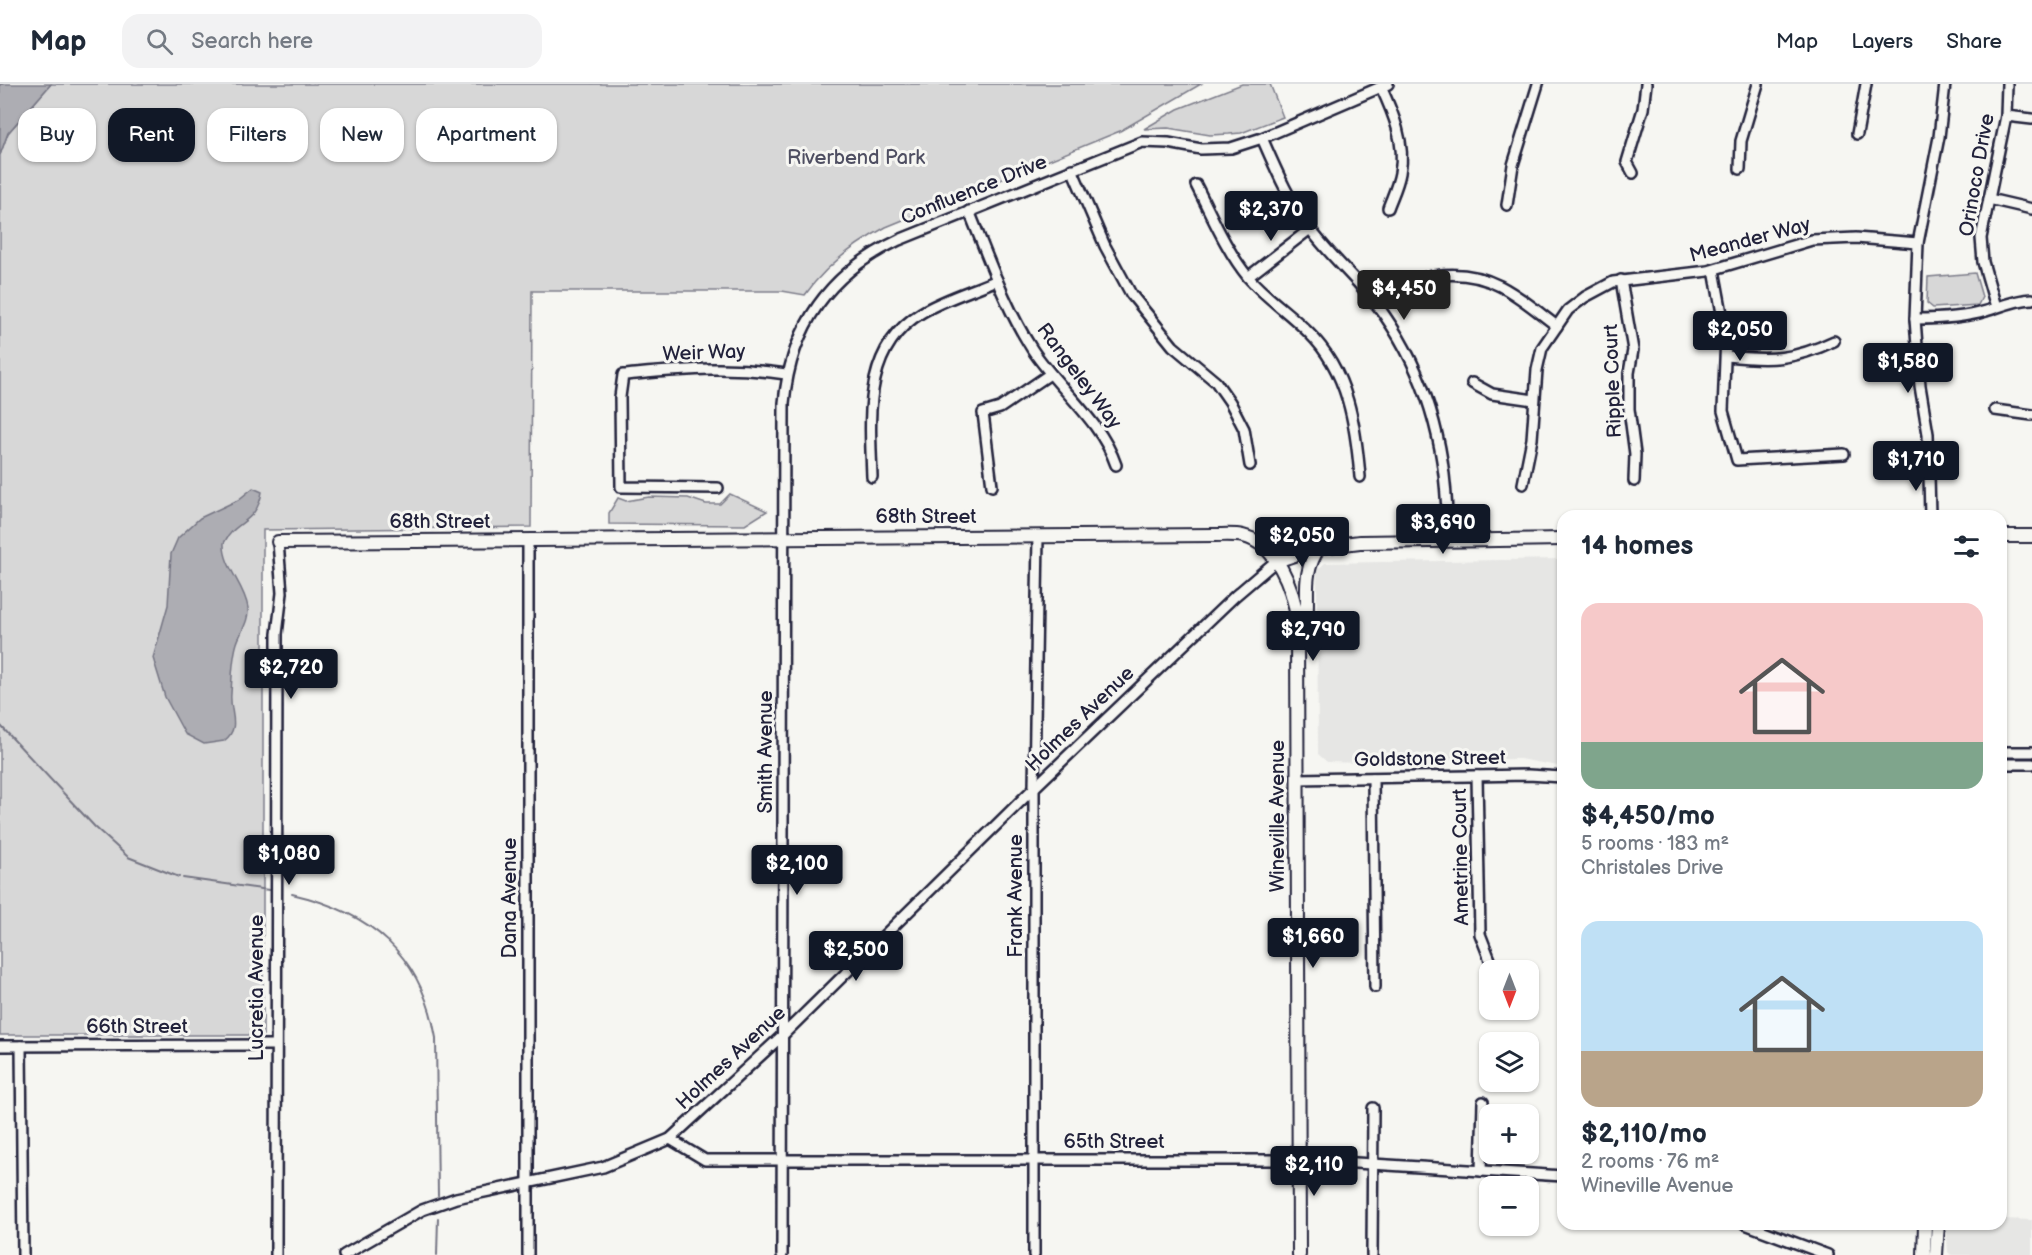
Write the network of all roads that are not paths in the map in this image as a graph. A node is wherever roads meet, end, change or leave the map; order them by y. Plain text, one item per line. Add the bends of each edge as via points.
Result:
1 (1538, 84) edge
2 (1646, 84) edge
3 (1758, 84) edge
4 (1866, 84) edge
5 (1945, 84) edge
6 (2007, 84) edge
7 (1385, 85) edge
8 (2006, 116) junction
9 (2032, 119) edge
10 (1857, 134) dead end
11 (1262, 138) junction
12 (1072, 169) junction
13 (1740, 169) dead end
14 (1633, 173) dead end
15 (1196, 185) dead end
16 (1989, 199) junction
17 (1507, 205) dead end
18 (1388, 208) dead end
19 (2032, 209) edge
20 (969, 211) junction
21 (1310, 229) junction
22 (1918, 243) junction
23 (1714, 270) junction
24 (1248, 277) junction
25 (997, 280) junction
26 (1621, 280) junction
27 (2032, 299) edge
28 (1375, 303) junction
29 (1996, 307) junction
30 (1915, 319) junction
31 (1557, 326) junction
32 (1834, 341) dead end
33 (1726, 356) junction
34 (786, 374) junction
35 (1050, 374) junction
36 (1472, 383) dead end
37 (1534, 400) junction
38 (1995, 410) dead end
39 (2032, 415) edge
40 (1844, 454) dead end
41 (1116, 465) dead end
42 (1250, 465) dead end
43 (872, 477) dead end
44 (1360, 477) dead end
45 (1634, 481) dead end
46 (1523, 484) dead end
47 (992, 486) dead end
48 (718, 488) dead end
49 (1930, 510) edge
50 (1038, 536) junction
51 (2007, 536) edge
52 (2032, 536) edge
53 (784, 537) junction
54 (1557, 539) edge
55 (1447, 540) junction
56 (528, 541) junction
57 (278, 542) joint
58 (1319, 547) junction
59 (1276, 561) junction
60 (1298, 644) junction
61 (2007, 752) edge
62 (2032, 752) edge
63 (2007, 764) edge
64 (2032, 764) edge
65 (1477, 776) junction
66 (1557, 777) edge
67 (1373, 778) junction
68 (1297, 779) junction
69 (1034, 788) junction
70 (1490, 960) edge
71 (1375, 987) dead end
72 (784, 1034) junction
73 (274, 1045) junction
74 (0, 1046) edge
75 (21, 1046) junction
76 (1483, 1102) dead end
77 (1373, 1107) dead end
78 (670, 1139) junction
79 (1299, 1160) junction
80 (1034, 1161) junction
81 (782, 1162) junction
82 (1373, 1164) junction
83 (1480, 1171) junction
84 (1557, 1176) edge
85 (528, 1184) junction
86 (1761, 1230) edge
87 (1925, 1230) edge
88 (1938, 1230) edge
89 (23, 1255) edge
90 (276, 1255) edge
91 (344, 1255) edge
92 (528, 1255) edge
93 (782, 1255) edge
94 (1034, 1255) edge
95 (1299, 1255) edge
96 (1372, 1255) edge
97 (1828, 1255) edge
98 (1924, 1255) edge
99 (1936, 1255) edge

1 - 17 street via 1513,165
2 - 14 street via 1643,110 1627,162
3 - 13 street via 1743,131
4 - 10 street
5 - 22 street
6 - 8 street, Orinoco Drive
7 - 11 street, Confluence Drive
7 - 18 street via 1396,121 1401,172
8 - 9 street
8 - 16 street, Orinoco Drive
11 - 12 street, Confluence Drive via 1214,149 1142,142
11 - 21 street
12 - 20 street, Confluence Drive
12 - 42 street via 1105,246 1131,294 1173,346 1216,382 1230,402 1244,429
15 - 24 street
16 - 19 street
16 - 29 street, Orinoco Drive via 1982,238 1983,262
20 - 25 street, Rangeley Way
20 - 34 street, Confluence Drive via 881,248 850,269 815,308
21 - 24 street
21 - 28 street
22 - 23 street, Meander Way via 1857,238 1812,240
22 - 30 street
23 - 26 street, Meander Way
23 - 33 street via 1725,315
24 - 44 street via 1311,334 1334,365 1353,418
25 - 35 street, Rangeley Way via 1016,321
25 - 43 street via 921,313 895,334 887,346 870,398
26 - 31 street, Meander Way via 1585,297 1568,310
26 - 45 street, Ripple Court via 1633,350 1629,409
27 - 29 street
28 - 31 street via 1411,281 1431,275 1466,276 1503,287
28 - 55 street via 1408,353 1437,425 1446,477
29 - 30 street via 1962,316
30 - 49 street via 1928,434
31 - 37 street, Meander Way via 1542,348
32 - 33 street via 1786,359
33 - 40 street via 1724,411 1737,460
34 - 48 street, Weir Way via 722,367 623,375 621,487
34 - 53 street, Confluence Drive
35 - 41 street, Rangeley Way via 1101,433
35 - 47 street via 1000,408 983,413
36 - 37 street via 1492,393
37 - 46 street, Meander Way via 1532,439
38 - 39 street
50 - 53 street, 68th Street
50 - 59 street, 68th Street via 1235,535 1256,542
50 - 69 street, Frank Avenue
51 - 52 street
53 - 56 street, 68th Street
53 - 72 street, Smith Avenue
54 - 55 street
55 - 58 street
56 - 57 street, 68th Street
56 - 85 street, Dana Avenue
57 - 73 street, Lucretia Avenue via 282,593 277,634
58 - 59 street
58 - 60 street via 1306,573 1307,624
59 - 60 street, Wineville Avenue via 1294,600
59 - 69 street, Holmes Avenue
60 - 68 street, Wineville Avenue
61 - 62 street
63 - 64 street
65 - 66 street, Goldstone Street
65 - 67 street, Goldstone Street
65 - 70 street, Ametrine Court via 1477,894 1480,934
67 - 68 street, Goldstone Street
67 - 71 street
68 - 79 street, Wineville Avenue
69 - 72 street, Holmes Avenue
69 - 80 street, Frank Avenue
72 - 78 street, Holmes Avenue
72 - 81 street, Smith Avenue
73 - 75 street, 66th Street
73 - 90 street, Lucretia Avenue
74 - 75 street, 66th Street
75 - 89 street
76 - 83 street
77 - 82 street
78 - 81 street, 65th Street via 705,1160
78 - 85 street, Holmes Avenue via 603,1167
79 - 80 street, 65th Street
79 - 82 street, 65th Street
79 - 95 street, Wineville Avenue
80 - 81 street, 65th Street
80 - 94 street, Frank Avenue
81 - 93 street, Smith Avenue
82 - 83 street, 65th Street
82 - 96 street
83 - 84 street, 65th Street
85 - 91 street, Holmes Avenue via 456,1198 422,1210
85 - 92 street, Dana Avenue
86 - 97 street
87 - 98 street
88 - 99 street

